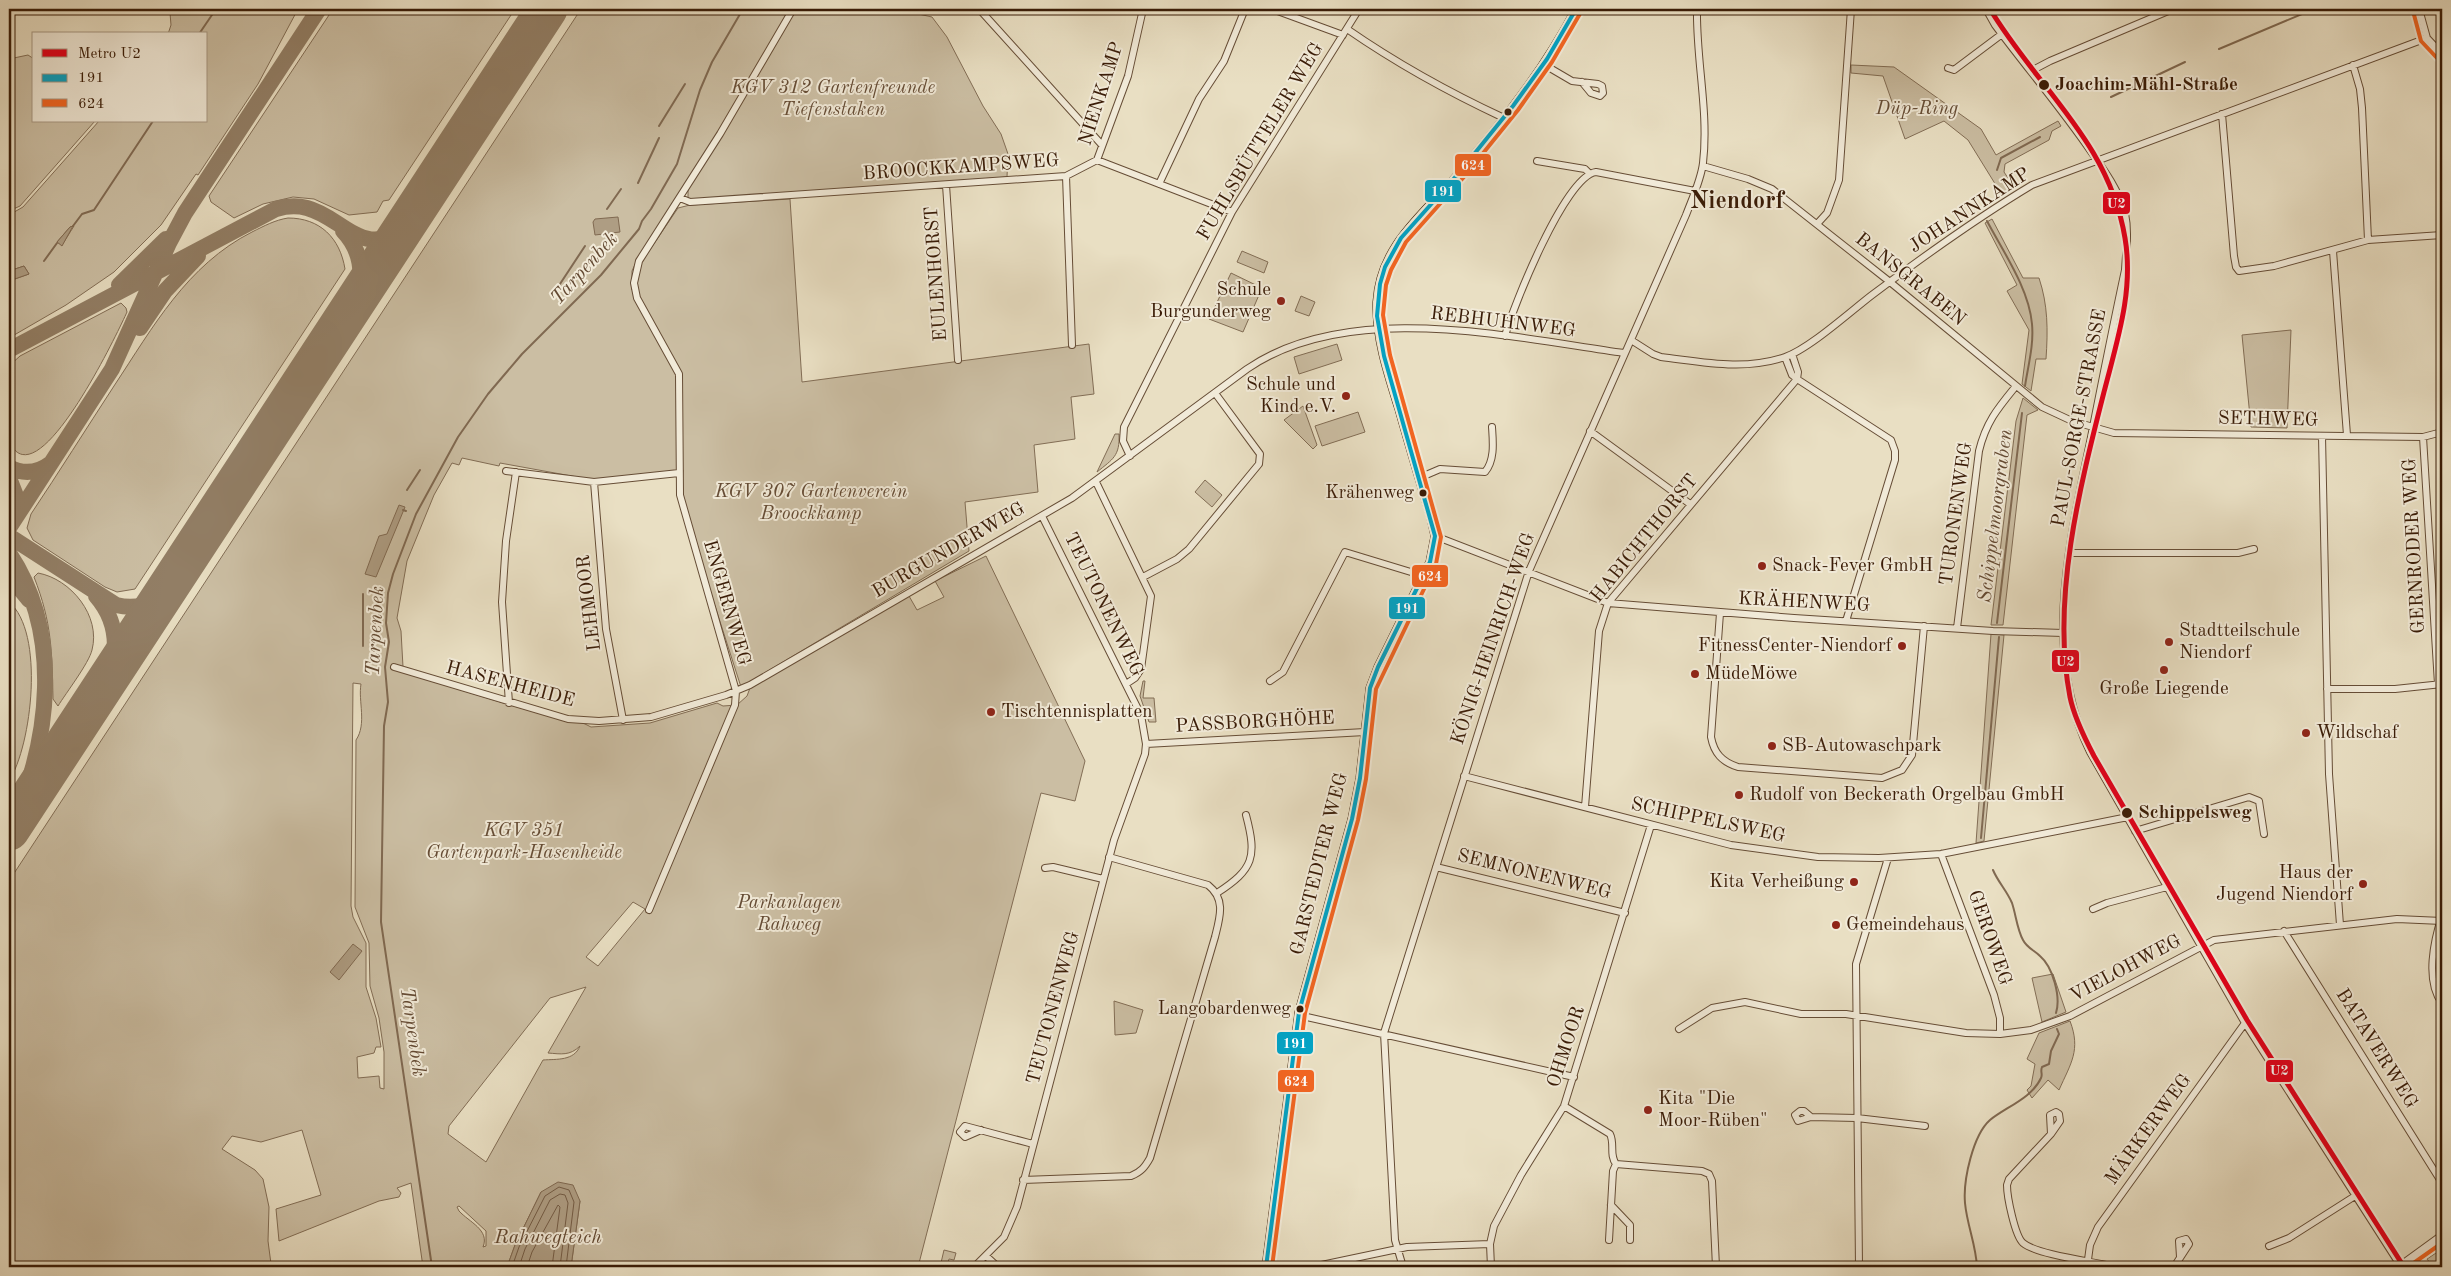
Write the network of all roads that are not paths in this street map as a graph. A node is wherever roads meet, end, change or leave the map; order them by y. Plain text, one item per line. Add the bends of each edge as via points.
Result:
1 (793, 9) edge
2 (1143, 9) edge
3 (1245, 9) edge
4 (1272, 9) edge
5 (1359, 9) edge
6 (1576, 9) edge
7 (1697, 9) edge
8 (1852, 9) edge
9 (1986, 9) edge
10 (2174, 9) edge
11 (2419, 9) edge
12 (980, 10) edge
13 (1345, 32) junction
14 (2002, 34) junction
15 (2427, 38) junction
16 (2442, 54) edge
17 (1543, 64) junction
18 (2353, 65) junction
19 (1948, 68) dead end
20 (2031, 71) junction
21 (1582, 82) dead end
22 (2222, 114) junction
23 (1504, 118) junction
24 (1102, 145) junction
25 (1097, 160) junction
26 (1537, 161) dead end
27 (2097, 161) junction
28 (1703, 166) junction
29 (1590, 174) junction
30 (1066, 176) junction
31 (1159, 184) junction
32 (946, 185) junction
33 (1694, 191) junction
34 (680, 198) junction
35 (1232, 212) junction
36 (1816, 224) junction
37 (2442, 235) edge
38 (2368, 240) junction
39 (2333, 251) junction
40 (1890, 282) junction
41 (1379, 331) junction
42 (1505, 336) junction
43 (1631, 340) junction
44 (1072, 344) dead end
45 (1624, 353) junction
46 (1792, 354) junction
47 (1785, 357) junction
48 (958, 360) dead end
49 (1798, 380) junction
50 (2016, 386) junction
51 (1216, 393) junction
52 (1492, 427) dead end
53 (2092, 428) junction
54 (1590, 431) junction
55 (2442, 432) edge
56 (2347, 435) junction
57 (2322, 436) junction
58 (2423, 437) junction
59 (1130, 456) junction
60 (506, 471) dead end
61 (516, 472) junction
62 (679, 473) junction
63 (1419, 478) junction
64 (594, 482) junction
65 (1096, 482) junction
66 (1690, 504) junction
67 (1042, 516) junction
68 (1435, 536) junction
69 (2254, 548) dead end
70 (2069, 553) junction
71 (1529, 571) junction
72 (1424, 576) junction
73 (1143, 577) junction
74 (1608, 603) junction
75 (1720, 613) junction
76 (1846, 620) junction
77 (1924, 626) junction
78 (1957, 628) junction
79 (2063, 633) junction
80 (394, 667) dead end
81 (1270, 681) dead end
82 (1126, 684) junction
83 (2440, 684) edge
84 (2327, 689) junction
85 (736, 692) junction
86 (509, 703) junction
87 (623, 720) junction
88 (1364, 732) junction
89 (1146, 744) junction
90 (1464, 776) junction
91 (1585, 807) junction
92 (1246, 815) dead end
93 (2128, 817) junction
94 (1651, 825) junction
95 (2135, 831) junction
96 (2264, 834) dead end
97 (1941, 854) junction
98 (1109, 857) junction
99 (1888, 858) junction
100 (1436, 867) junction
101 (1045, 868) dead end
102 (1103, 879) junction
103 (2167, 887) junction
104 (1217, 893) junction
105 (2093, 909) dead end
106 (649, 910) dead end
107 (1624, 913) junction
108 (2442, 919) edge
109 (2340, 924) junction
110 (2284, 931) junction
111 (2201, 946) junction
112 (2442, 1003) edge
113 (1298, 1015) junction
114 (1856, 1015) junction
115 (2245, 1023) junction
116 (1679, 1029) dead end
117 (1384, 1033) junction
118 (2000, 1034) junction
119 (1574, 1077) junction
120 (1564, 1106) junction
121 (1810, 1117) dead end
122 (1857, 1118) junction
123 (1925, 1126) dead end
124 (981, 1130) dead end
125 (2050, 1134) dead end
126 (1033, 1144) junction
127 (1616, 1164) junction
128 (1023, 1180) junction
129 (2442, 1183) edge
130 (2355, 1196) junction
131 (1611, 1205) junction
132 (1622, 1216) junction
133 (1610, 1220) junction
134 (2442, 1235) edge
135 (1609, 1240) dead end
136 (1630, 1240) dead end
137 (1490, 1244) junction
138 (2269, 1246) dead end
139 (1398, 1249) junction
140 (986, 1256) junction
141 (2180, 1257) dead end
142 (2087, 1264) edge
143 (2399, 1266) edge
144 (974, 1267) edge
145 (998, 1267) edge
146 (1266, 1267) edge
147 (1312, 1267) edge
148 (1403, 1267) edge
149 (1491, 1267) edge
150 (1716, 1267) edge
151 (1859, 1267) edge
152 (2116, 1267) edge
153 (2174, 1267) edge

1 - 34 street, ENGERNWEG
2 - 24 street, NIENKAMP via 1128,76
3 - 31 street via 1224,61 1199,99
4 - 13 street
5 - 13 street, FUHLSBÜTTELER WEG
6 - 17 main road, GARSTEDTER WEG
7 - 28 street, KÖNIG-HEINRICH-WEG via 1704,120
8 - 36 street via 1839,180 1827,212
9 - 14 street, PAUL-SORGE-STRASSE
10 - 20 street
11 - 15 street
12 - 24 street
13 - 23 street via 1432,84
13 - 35 street, FUHLSBÜTTELER WEG
14 - 19 street via 1954,70
14 - 20 street, PAUL-SORGE-STRASSE
15 - 16 street
15 - 18 street
17 - 21 street via 1572,81
17 - 23 main road, GARSTEDTER WEG
18 - 22 street
18 - 38 street via 2362,108
20 - 27 street, PAUL-SORGE-STRASSE
22 - 27 street
22 - 39 street via 2237,269 2242,272 2256,270
23 - 41 main road, GARSTEDTER WEG via 1392,248 1378,289
24 - 25 street, NIENKAMP
25 - 30 street, BROOCKKAMPSWEG
25 - 31 street
26 - 29 street via 1585,169
27 - 40 street, JOHANNKAMP via 2032,185
27 - 53 street, PAUL-SORGE-STRASSE via 2118,195 2125,213 2128,236
28 - 33 street, KÖNIG-HEINRICH-WEG
28 - 36 street, BANSGRABEN via 1772,189
29 - 33 street via 1596,172
29 - 42 street via 1573,193 1534,259
30 - 32 street, BROOCKKAMPSWEG
30 - 44 street
31 - 35 street
32 - 34 street, BROOCKKAMPSWEG via 690,202
32 - 48 street, EULENHORST
33 - 43 street, KÖNIG-HEINRICH-WEG
34 - 62 street, ENGERNWEG via 639,261 634,283 642,308 679,374
35 - 59 street, FUHLSBÜTTELER WEG via 1124,427 1123,441
36 - 40 street, BANSGRABEN
37 - 38 street
38 - 39 street
39 - 56 street
40 - 46 street
40 - 50 street, BANSGRABEN
41 - 42 street, REBHUHNWEG via 1432,328
41 - 51 street, BURGUNDERWEG via 1326,336 1294,344 1262,359
41 - 63 main road, GARSTEDTER WEG via 1385,363
42 - 45 street, REBHUHNWEG
43 - 45 street, KÖNIG-HEINRICH-WEG
43 - 47 street via 1661,357 1723,365 1758,364
45 - 54 street, KÖNIG-HEINRICH-WEG
46 - 47 street
46 - 49 street
47 - 49 street via 1792,375
49 - 66 street, HABICHTHORST
49 - 76 street via 1891,440 1895,451 1895,460
50 - 53 street, BANSGRABEN via 2056,414
50 - 78 street, TURONENWEG via 1984,429
51 - 59 street, BURGUNDERWEG
51 - 73 street via 1260,454 1259,464 1189,548 1177,559
52 - 63 street via 1493,449 1485,472 1440,469
53 - 57 street, SETHWEG via 2114,433
53 - 70 street, PAUL-SORGE-STRASSE
54 - 66 street
54 - 71 street, KÖNIG-HEINRICH-WEG
55 - 58 street, SETHWEG
56 - 57 street, SETHWEG
56 - 58 street, SETHWEG
57 - 84 street
58 - 83 street, GERNRODER WEG
59 - 65 street, BURGUNDERWEG
60 - 61 street
61 - 64 street
61 - 86 street via 506,541 502,602
62 - 64 street
62 - 85 street, ENGERNWEG via 681,501
63 - 68 main road, GARSTEDTER WEG
64 - 87 street, LEHMOOR via 605,620
65 - 67 street, BURGUNDERWEG
65 - 73 street
66 - 74 street, HABICHTHORST
67 - 82 street, TEUTONENWEG
67 - 85 street, BURGUNDERWEG
68 - 71 street, KRÄHENWEG
68 - 72 main road, GARSTEDTER WEG via 1433,553
69 - 70 street via 2238,553
70 - 79 street, PAUL-SORGE-STRASSE via 2063,599
71 - 74 street, KRÄHENWEG
71 - 90 street, KÖNIG-HEINRICH-WEG
72 - 81 street via 1345,552 1283,672
72 - 88 main road, GARSTEDTER WEG via 1378,667 1370,688
73 - 82 street via 1152,601 1143,659 1139,674
74 - 75 street, KRÄHENWEG
74 - 91 street, HABICHTHORST via 1602,616 1597,650
75 - 76 street, KRÄHENWEG
75 - 77 street via 1711,737 1720,758 1738,767 1882,778 1902,770 1912,755
76 - 77 street, KRÄHENWEG
77 - 78 street, KRÄHENWEG
78 - 79 street, KRÄHENWEG
79 - 93 street, PAUL-SORGE-STRASSE via 2067,680 2080,728 2090,752
80 - 86 street, HASENHEIDE
82 - 89 street, TEUTONENWEG via 1141,716
83 - 84 street via 2395,689
84 - 109 street via 2329,774
85 - 87 street, HASENHEIDE via 652,717
85 - 106 street via 735,705
86 - 87 street, HASENHEIDE via 568,719
88 - 89 street, PASSBORGHÖHE
88 - 113 main road, GARSTEDTER WEG via 1352,819
89 - 98 street, TEUTONENWEG
90 - 91 street, SCHIPPELSWEG
90 - 100 street, KÖNIG-HEINRICH-WEG
91 - 94 street, SCHIPPELSWEG
92 - 104 street via 1251,835 1251,861 1238,880
93 - 95 street, PAUL-SORGE-STRASSE
93 - 97 street, SCHIPPELSWEG
94 - 99 street, SCHIPPELSWEG via 1772,852 1818,857
94 - 107 street, OHMOOR
95 - 96 street via 2248,797 2259,801
95 - 103 street, PAUL-SORGE-STRASSE
97 - 99 street, SCHIPPELSWEG
97 - 118 street, GEROWEG via 1994,995
98 - 102 street, TEUTONENWEG
98 - 104 street via 1201,881
99 - 114 street via 1856,964
100 - 107 street, SEMNONENWEG
100 - 117 street, KÖNIG-HEINRICH-WEG
101 - 102 street
102 - 126 street, TEUTONENWEG
103 - 105 street
103 - 111 street, PAUL-SORGE-STRASSE
104 - 128 street via 1221,912 1215,937 1146,1165 1131,1176
107 - 119 street, OHMOOR
108 - 109 street, VIELOHWEG
108 - 112 street via 2433,976 2435,990
109 - 110 street, VIELOHWEG
110 - 111 street, VIELOHWEG via 2214,940
110 - 129 street, BATAVERWEG
111 - 115 street, PAUL-SORGE-STRASSE
111 - 118 street, VIELOHWEG via 2067,1018 2031,1030
113 - 117 street
113 - 146 main road, GARSTEDTER WEG
114 - 116 street, VIELOHWEG via 1811,1015 1734,1002 1703,1012
114 - 118 street, VIELOHWEG via 1966,1034
114 - 122 street
115 - 130 street, PAUL-SORGE-STRASSE
115 - 142 street, MÄRKERWEG via 2098,1227 2090,1245
117 - 119 street
117 - 139 street, KÖNIG-HEINRICH-WEG
119 - 120 street, OHMOOR
120 - 127 street via 1610,1134 1612,1157
120 - 137 street, OHMOOR via 1504,1206
121 - 122 street
122 - 123 street
122 - 151 street
124 - 126 street
125 - 142 street via 2007,1185 2018,1236 2026,1246
126 - 128 street, TEUTONENWEG
127 - 131 street
127 - 150 street via 1709,1174
128 - 140 street, TEUTONENWEG via 1010,1227
130 - 138 street via 2289,1238
130 - 143 street, PAUL-SORGE-STRASSE
131 - 132 street
131 - 133 street
132 - 133 street via 1618,1220
132 - 136 street via 1630,1225
133 - 135 street
134 - 143 street
137 - 139 street
137 - 149 street, OHMOOR
139 - 147 street
139 - 148 street, KÖNIG-HEINRICH-WEG
140 - 144 street, TEUTONENWEG
140 - 145 street
141 - 153 street
142 - 152 street

